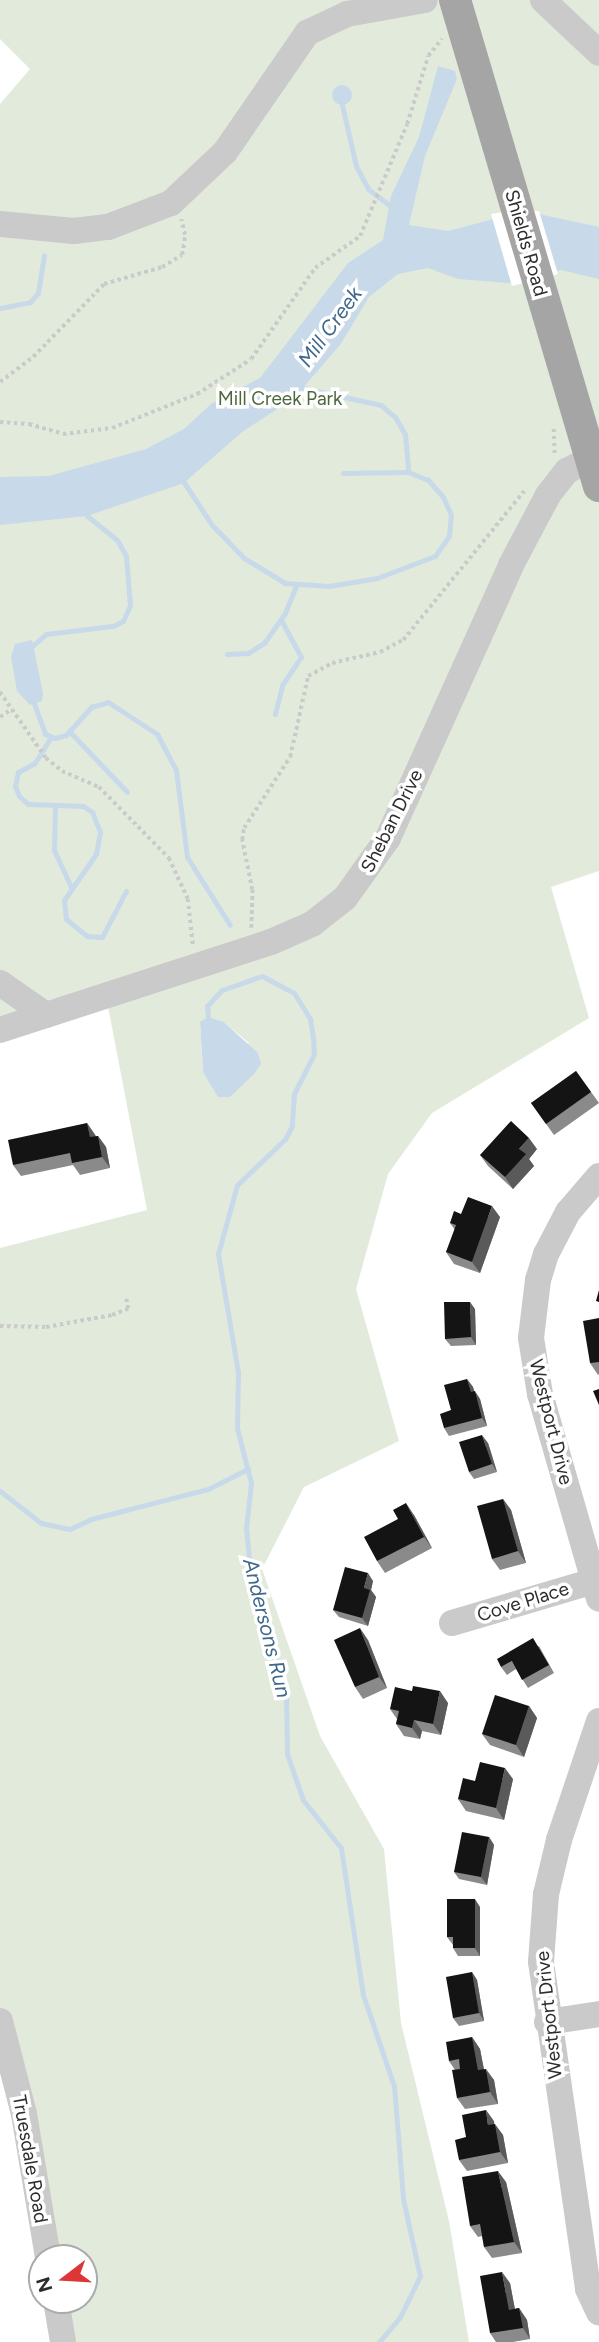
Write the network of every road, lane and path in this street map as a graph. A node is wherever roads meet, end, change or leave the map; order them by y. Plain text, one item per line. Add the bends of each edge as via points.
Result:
1 (425, 0) edge
2 (543, 0) edge
3 (452, 14) edge
4 (599, 53) edge
5 (171, 203) junction
6 (0, 223) edge
7 (0, 382) edge
8 (0, 422) edge
9 (596, 465) edge
10 (536, 486) dead end
11 (0, 692) edge
12 (12, 709) junction
13 (0, 718) edge
14 (250, 920) dead end
15 (194, 967) junction
16 (0, 983) edge
17 (46, 1015) junction
18 (0, 1030) edge
19 (599, 1176) edge
20 (126, 1299) dead end
21 (0, 1326) edge
22 (597, 1590) edge
23 (452, 1623) dead end
24 (599, 1721) edge
25 (599, 2014) edge
26 (0, 2021) edge
27 (547, 2022) junction
28 (46, 2244) edge
29 (599, 2313) edge
30 (58, 2314) edge
31 (63, 2342) edge

1 - 5 street via 348,14 307,33 225,152
2 - 4 street
3 - 8 path via 428,56 408,124 360,236 315,268 251,359 197,394 112,428 63,434
3 - 9 main road, Shields Road
5 - 6 street via 108,227 64,230
5 - 7 path via 186,235 182,255 162,267 104,285 33,357
9 - 15 street, Sheban Drive via 567,471 548,495 387,838 360,882 312,924
10 - 14 path via 514,499 403,640 380,652 332,663 308,677 290,757 242,839 252,890
11 - 12 path
12 - 13 path
12 - 15 path via 46,758 62,771 99,787 169,858 188,899
15 - 17 street, Sheban Drive
16 - 17 street
17 - 18 street, Sheban Drive
19 - 22 street, Westport Drive via 568,1212 546,1254 531,1339 540,1394
20 - 21 path via 128,1309 112,1315 46,1326
22 - 23 street, Cove Place
24 - 27 street, Westport Drive via 546,1894 541,1962
25 - 27 street
26 - 28 street, Truesdale Road via 24,2114
27 - 29 street, Westport Drive via 588,2289
30 - 31 street

